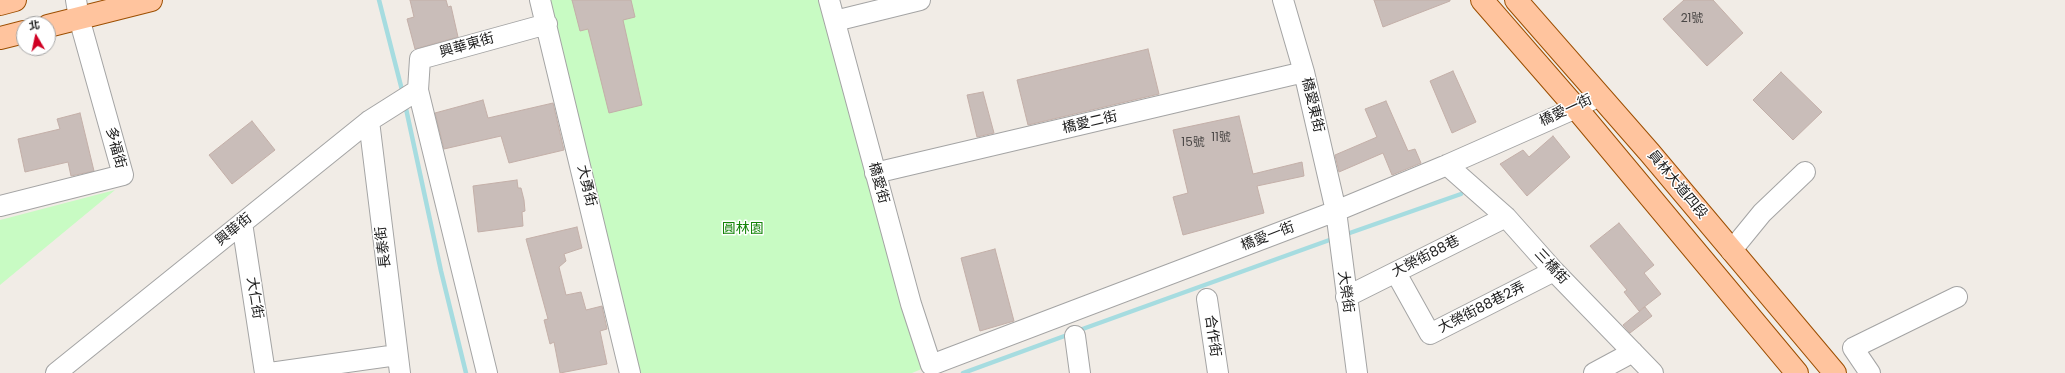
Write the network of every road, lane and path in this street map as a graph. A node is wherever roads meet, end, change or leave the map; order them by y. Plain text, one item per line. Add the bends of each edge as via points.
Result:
1 (15, 0) edge
2 (151, 0) edge
3 (540, 0) edge
4 (829, 0) edge
5 (920, 0) edge
6 (1283, 0) edge
7 (1482, 0) edge
8 (1516, 0) edge
9 (0, 4) edge
10 (78, 9) edge
11 (836, 20) junction
12 (56, 21) edge
13 (547, 24) junction
14 (16, 34) edge
15 (0, 38) edge
16 (1304, 72) junction
17 (416, 91) junction
18 (1599, 96) junction
19 (1576, 108) junction
20 (369, 121) junction
21 (1447, 165) junction
22 (1805, 172) dead end
23 (875, 173) junction
24 (0, 206) edge
25 (1336, 217) junction
26 (1506, 217) junction
27 (242, 223) junction
28 (1731, 251) junction
29 (1554, 271) junction
30 (1396, 273) junction
31 (1346, 297) junction
32 (1957, 297) dead end
33 (1207, 299) dead end
34 (1075, 336) dead end
35 (1633, 352) junction
36 (398, 364) edge
37 (931, 365) joint
38 (56, 373) edge
39 (265, 373) edge
40 (270, 373) edge
41 (488, 373) edge
42 (630, 373) edge
43 (1080, 373) edge
44 (1218, 373) edge
45 (1357, 373) edge
46 (1594, 373) edge
47 (1653, 373) edge
48 (1797, 373) edge
49 (1835, 373) edge
50 (1870, 373) edge

1 - 9 main road
2 - 10 main road
3 - 13 street, 大勇街
4 - 11 street, 橋愛街
5 - 11 street
6 - 16 street, 橋愛東街
7 - 19 main road, 員林大道四段
8 - 18 main road, 員林大道四段
10 - 12 main road
10 - 24 street, 多福街 via 123,175
11 - 23 street, 橋愛街
13 - 17 street, 興華東街 via 420,59
13 - 42 street, 大勇街
14 - 15 main road
16 - 23 street, 橋愛二街
16 - 25 street, 橋愛東街
17 - 20 street, 興華街
17 - 41 street
18 - 19 street, 橋愛一街
18 - 28 main road, 員林大道四段
19 - 21 street, 橋愛一街
19 - 48 main road, 員林大道四段
20 - 27 street, 興華街
20 - 36 street, 長泰街
21 - 25 street, 橋愛一街
21 - 26 street, 三橋街
22 - 28 street via 1762,213
23 - 37 street, 橋愛街 via 911,304
25 - 31 street, 大榮街
25 - 37 street, 橋愛一街
26 - 29 street, 三橋街
26 - 30 street, 大榮街88巷
27 - 38 street, 興華街
27 - 39 street, 大仁街
28 - 49 main road, 員林大道四段
29 - 30 street, 大榮街88巷2弄 via 1430,334
29 - 35 street, 三橋街
30 - 31 street, 大榮街88巷
31 - 45 street, 大榮街
32 - 50 street via 1853,348
33 - 44 street, 合作街
34 - 43 street
35 - 46 street
35 - 47 street, 三橋街
36 - 40 street

